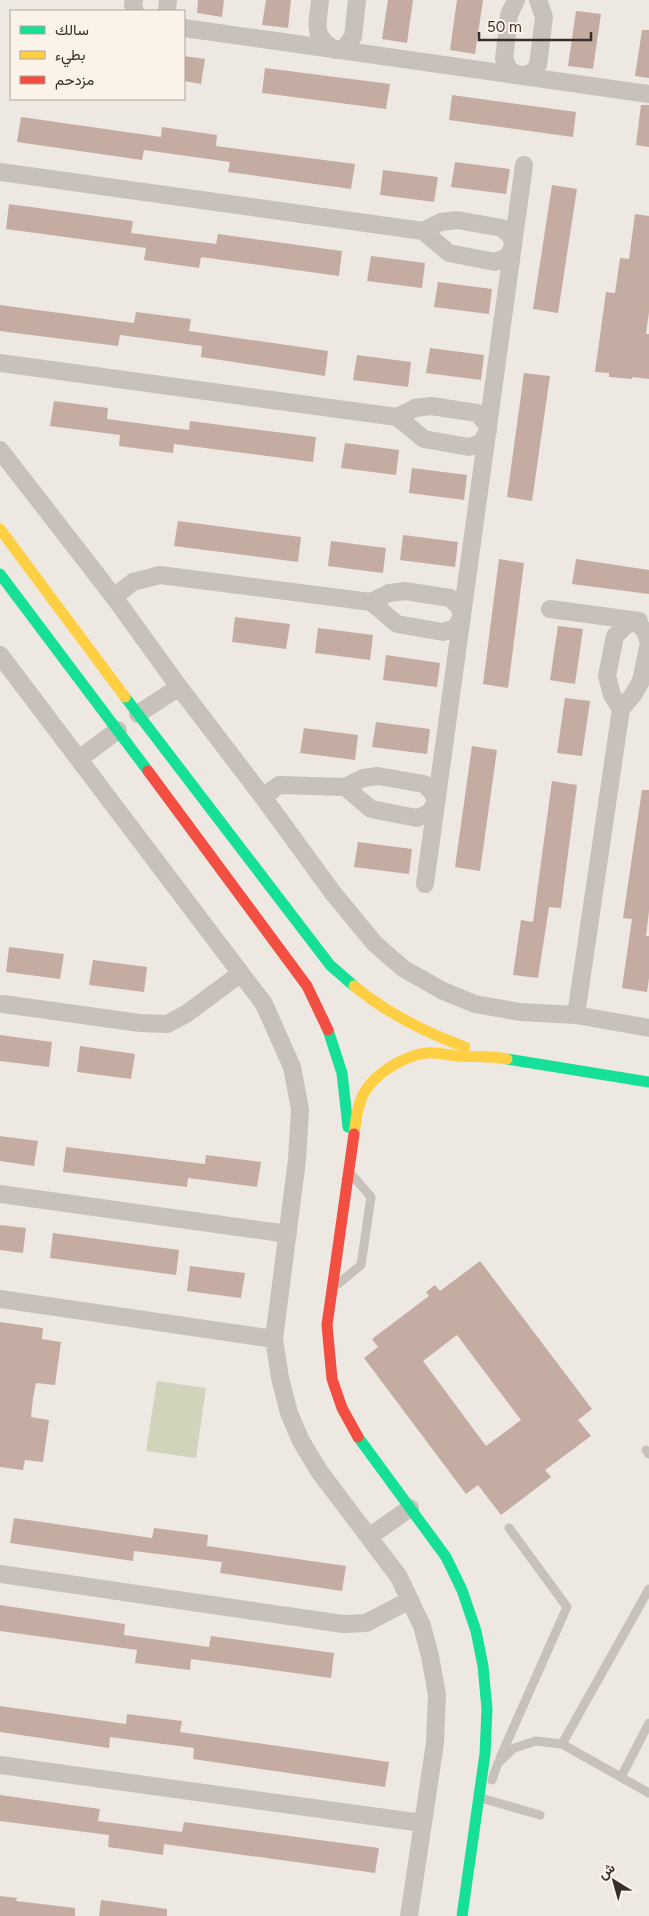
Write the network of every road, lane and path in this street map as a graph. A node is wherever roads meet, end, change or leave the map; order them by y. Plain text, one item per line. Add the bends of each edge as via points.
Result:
1 (320, 0) edge
2 (357, 0) edge
3 (516, 0) edge
4 (538, 0) edge
5 (185, 28) edge
6 (335, 50) junction
7 (521, 76) junction
8 (649, 94) edge
9 (524, 165) dead end
10 (0, 172) edge
11 (423, 231) junction
12 (513, 247) junction
13 (0, 363) edge
14 (397, 417) junction
15 (488, 431) junction
16 (0, 450) edge
17 (0, 528) edge
18 (0, 574) edge
19 (114, 596) junction
20 (371, 602) junction
21 (550, 609) dead end
22 (462, 618) junction
23 (642, 622) edge
24 (0, 654) edge
25 (179, 687) junction
26 (621, 709) junction
27 (138, 714) junction
28 (118, 730) junction
29 (79, 759) junction
30 (345, 787) junction
31 (263, 796) junction
32 (436, 802) junction
33 (425, 884) dead end
34 (240, 974) junction
35 (1, 1004) edge
36 (576, 1015) junction
37 (649, 1028) edge
38 (491, 1056) junction
39 (649, 1082) edge
40 (351, 1148) junction
41 (348, 1170) junction
42 (0, 1194) edge
43 (288, 1234) junction
44 (332, 1288) junction
45 (0, 1299) edge
46 (274, 1339) junction
47 (410, 1508) junction
48 (509, 1528) dead end
49 (369, 1537) junction
50 (0, 1574) edge
51 (649, 1590) edge
52 (410, 1600) junction
53 (649, 1723) edge
54 (562, 1744) junction
55 (498, 1763) junction
56 (0, 1765) edge
57 (621, 1777) junction
58 (649, 1793) edge
59 (480, 1799) junction
60 (540, 1815) dead end
61 (422, 1823) junction
62 (469, 1870) junction
63 (474, 1907) dead end
64 (409, 1916) edge
65 (462, 1916) edge

1 - 6 street via 317,29 322,42
2 - 6 street via 353,37 345,47
3 - 7 street via 509,15 504,59 509,70
4 - 7 street via 544,18 538,65 532,72
5 - 6 street
6 - 7 street
7 - 8 street
9 - 12 street
10 - 11 street
11 - 12 street via 441,222 456,220 502,228 512,237
11 - 12 street via 449,253 495,262 507,257
12 - 15 street
13 - 14 street
14 - 15 street via 415,408 431,406 477,413
14 - 15 street via 424,439 469,447 481,443
15 - 22 street
16 - 19 street
17 - 27 main road
18 - 28 main road
19 - 20 street via 133,582 160,575
19 - 25 street
20 - 22 street via 398,624 443,632 455,628
20 - 22 street via 389,593 405,591 450,598 460,608
21 - 23 street
22 - 32 street
23 - 26 street via 649,643 641,681
23 - 26 street via 625,626 615,636 607,676 612,695
24 - 29 street
25 - 27 street
25 - 31 street
26 - 36 street
27 - 38 main road via 330,965 395,1016 442,1040
28 - 29 street
28 - 40 main road via 307,986 335,1046 342,1074
29 - 34 street
30 - 31 street via 279,785
30 - 32 street via 362,778 378,776 424,784
30 - 32 street via 371,809 416,818 429,813
31 - 36 street via 332,893 375,944 404,970 475,1004 520,1012
32 - 33 street
34 - 35 street via 167,1024
34 - 43 street via 264,1004 281,1039 292,1067 300,1109
36 - 37 street
38 - 39 main road
38 - 40 main road via 427,1052 400,1060 364,1093
40 - 41 main road
41 - 44 main road
41 - 44 lane via 371,1196 361,1265
42 - 43 street
43 - 46 street
44 - 47 main road via 327,1325 328,1350 332,1379 342,1408 357,1436
45 - 46 street
46 - 49 street via 280,1378 301,1442
47 - 49 street
47 - 59 main road via 446,1557 476,1631 487,1709
48 - 55 lane via 567,1607
49 - 52 street via 399,1577
50 - 52 street via 343,1624 366,1623
51 - 54 lane
52 - 61 street via 422,1626 437,1694 435,1743
53 - 57 lane
54 - 55 lane via 536,1740 514,1748
54 - 57 lane
55 - 59 lane
56 - 61 street
57 - 58 lane
59 - 60 lane
59 - 62 main road
61 - 64 street
62 - 63 lane
62 - 65 main road

